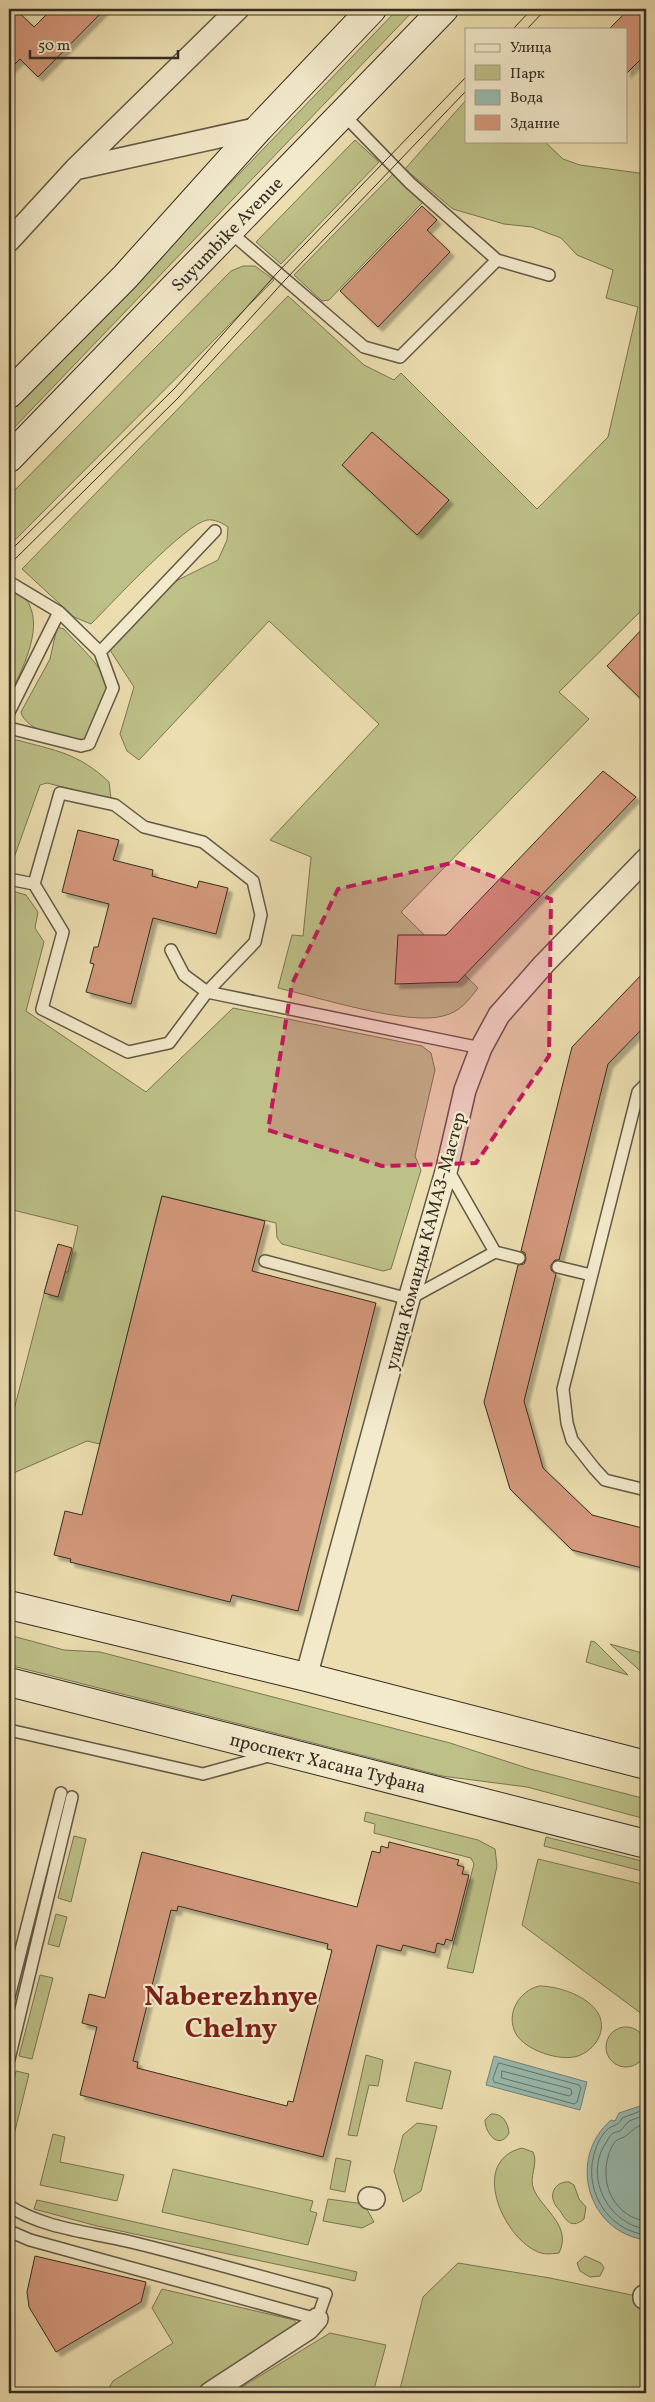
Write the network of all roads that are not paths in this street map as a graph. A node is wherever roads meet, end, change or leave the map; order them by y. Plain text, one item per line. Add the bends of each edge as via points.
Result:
1 (238, 9) edge
2 (372, 9) edge
3 (444, 9) edge
4 (355, 19) edge
5 (343, 114) junction
6 (259, 128) junction
7 (75, 169) junction
8 (230, 232) junction
9 (9, 241) edge
10 (497, 260) junction
11 (549, 275) dead end
12 (9, 394) edge
13 (9, 458) edge
14 (215, 531) dead end
15 (9, 582) edge
16 (59, 612) junction
17 (100, 652) junction
18 (9, 712) edge
19 (9, 728) edge
20 (646, 859) edge
21 (9, 879) edge
22 (34, 884) junction
23 (171, 950) dead end
24 (207, 992) junction
25 (481, 1048) junction
26 (646, 1084) edge
27 (447, 1168) junction
28 (495, 1252) junction
29 (519, 1258) dead end
30 (265, 1261) dead end
31 (558, 1267) dead end
32 (591, 1275) junction
33 (409, 1299) junction
34 (646, 1490) edge
35 (9, 1606) edge
36 (306, 1677) junction
37 (9, 1682) edge
38 (9, 1730) edge
39 (285, 1752) junction
40 (634, 1762) edge
41 (646, 1773) edge
42 (61, 1793) dead end
43 (72, 1797) dead end
44 (646, 1828) edge
45 (605, 1834) junction
46 (646, 1844) edge
47 (9, 1996) edge
48 (9, 2059) edge
49 (9, 2206) edge
50 (9, 2231) edge
51 (317, 2319) junction
52 (210, 2393) edge

1 - 7 street
2 - 4 main road
3 - 5 main road, Suyumbike Avenue
4 - 6 main road
5 - 8 main road, Suyumbike Avenue
5 - 10 lane via 410,183
6 - 7 street
6 - 12 main road via 126,277
7 - 9 street
8 - 10 lane via 364,347 400,357
8 - 13 main road, Suyumbike Avenue
10 - 11 lane
14 - 17 lane
15 - 16 lane
16 - 17 lane
16 - 18 lane
17 - 19 lane via 113,688 89,744 82,746
20 - 25 street, улица Команды КАМАЗ-Мастер via 499,1014
21 - 22 lane
22 - 24 lane via 64,932 42,1010 128,1052 170,1044
22 - 24 lane via 60,793 115,805 144,827 203,842 253,881 262,916 255,942
23 - 24 lane via 184,975
24 - 25 lane
25 - 27 street, улица Команды КАМАЗ-Мастер via 465,1090
26 - 32 lane via 638,1092
27 - 28 lane
27 - 33 street, улица Команды КАМАЗ-Мастер
28 - 29 lane
28 - 33 lane
30 - 33 lane
31 - 32 lane
32 - 34 lane via 564,1377 567,1423 572,1440 605,1480
33 - 36 street, улица Команды КАМАЗ-Мастер
35 - 36 main road
36 - 40 main road
37 - 39 main road, проспект Хасана Туфана
38 - 39 lane via 204,1774
39 - 45 main road, проспект Хасана Туфана
40 - 41 main road
42 - 47 lane
43 - 48 lane
44 - 45 main road
45 - 46 main road, проспект Хасана Туфана
49 - 51 lane via 24,2216 50,2225 132,2242 326,2294
50 - 51 lane via 30,2240
51 - 52 street via 308,2329

